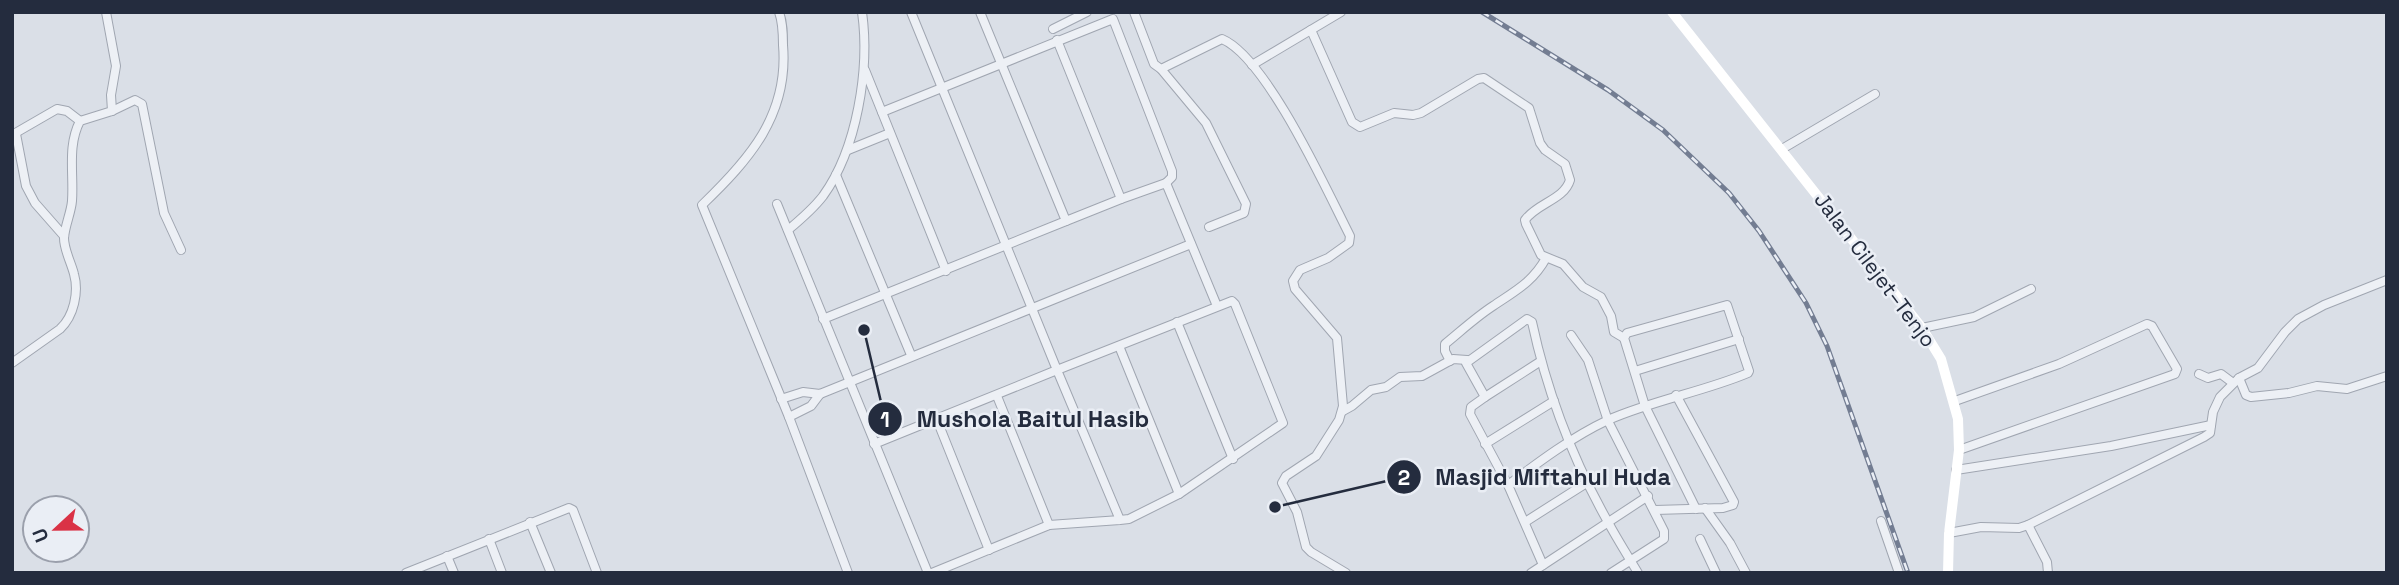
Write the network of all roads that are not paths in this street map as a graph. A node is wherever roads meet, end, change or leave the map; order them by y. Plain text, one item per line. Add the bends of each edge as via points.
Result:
1 (106, 12) edge
2 (779, 12) edge
3 (862, 12) edge
4 (911, 12) edge
5 (980, 12) edge
6 (1087, 12) edge
7 (1134, 12) edge
8 (1341, 12) edge
9 (1672, 12) edge
10 (1054, 29) dead end
11 (1311, 30) junction
12 (1057, 40) junction
13 (1002, 63) junction
14 (1252, 65) junction
15 (1161, 69) junction
16 (865, 70) junction
17 (942, 88) junction
18 (1875, 94) dead end
19 (112, 111) junction
20 (882, 112) junction
21 (80, 121) junction
22 (890, 133) junction
23 (14, 134) edge
24 (1782, 149) junction
25 (848, 150) junction
26 (836, 175) junction
27 (1166, 183) junction
28 (1121, 199) junction
29 (777, 204) dead end
30 (1066, 221) junction
31 (1209, 227) dead end
32 (788, 230) junction
33 (64, 236) junction
34 (1191, 244) junction
35 (1007, 246) junction
36 (181, 250) dead end
37 (1546, 258) junction
38 (946, 271) junction
39 (2387, 280) edge
40 (2031, 289) dead end
41 (886, 294) junction
42 (1217, 306) junction
43 (1032, 308) junction
44 (823, 319) junction
45 (1177, 322) junction
46 (1922, 327) junction
47 (1571, 335) dead end
48 (1624, 338) junction
49 (1739, 339) junction
50 (1119, 346) junction
51 (911, 355) junction
52 (1467, 360) junction
53 (1541, 360) junction
54 (1450, 361) junction
55 (12, 363) edge
56 (1057, 370) junction
57 (1634, 371) junction
58 (2199, 374) dead end
59 (2387, 376) edge
60 (850, 381) junction
61 (2236, 381) junction
62 (820, 394) junction
63 (1676, 395) junction
64 (997, 396) junction
65 (1485, 397) junction
66 (781, 399) junction
67 (1555, 401) junction
68 (1955, 401) junction
69 (1645, 406) junction
70 (1343, 411) junction
71 (789, 417) junction
72 (937, 420) junction
73 (1608, 421) junction
74 (2211, 425) junction
75 (1569, 441) junction
76 (874, 444) junction
77 (1485, 444) junction
78 (1959, 450) junction
79 (1233, 459) junction
80 (1956, 470) junction
81 (1588, 482) junction
82 (1508, 485) junction
83 (1180, 494) junction
84 (1648, 496) junction
85 (1700, 509) junction
86 (1655, 510) junction
87 (1120, 520) junction
88 (1607, 521) junction
89 (1881, 521) dead end
90 (530, 522) junction
91 (1525, 522) junction
92 (1049, 525) junction
93 (2028, 525) junction
94 (1949, 533) junction
95 (489, 539) junction
96 (1700, 539) dead end
97 (989, 550) junction
98 (447, 556) junction
99 (1630, 560) junction
100 (1543, 565) junction
101 (406, 573) edge
102 (454, 573) edge
103 (502, 573) edge
104 (551, 573) edge
105 (597, 573) edge
106 (848, 573) edge
107 (930, 573) edge
108 (1346, 573) edge
109 (1531, 573) edge
110 (1611, 573) edge
111 (1638, 573) edge
112 (1716, 573) edge
113 (1746, 573) edge
114 (1899, 573) edge
115 (1948, 573) edge
116 (2048, 573) edge

1 - 19 street via 116,66
2 - 66 street via 785,62 780,96 750,155 702,205
3 - 16 street
4 - 17 street
5 - 13 street
6 - 10 street
7 - 15 street via 1154,64
8 - 11 street
9 - 24 main road, Jalan Cilejet–Tenjo
11 - 14 street
11 - 37 street via 1352,122 1360,127 1394,113 1422,113 1484,78 1529,108 1540,143 1570,174 1567,189 1525,220
12 - 13 street
12 - 27 street via 1110,18 1115,20 1172,171
12 - 28 street
13 - 17 street
13 - 30 street
14 - 15 street via 1222,39
14 - 70 street via 1297,131 1350,236 1349,243 1298,272 1293,281 1337,338
15 - 31 street via 1206,123 1246,204 1244,214
16 - 20 street
16 - 25 street
17 - 20 street
17 - 35 street
18 - 24 street
19 - 21 street
19 - 36 street via 135,100 142,104 164,213
20 - 22 street
21 - 23 street via 57,109
21 - 33 street via 73,143 72,202
22 - 25 street
22 - 38 street
23 - 33 street via 26,186
24 - 46 main road, Jalan Cilejet–Tenjo
25 - 26 street
26 - 32 street via 822,197
26 - 41 street
27 - 28 street
27 - 34 street
28 - 30 street
29 - 32 street
30 - 35 street
32 - 44 street
33 - 55 street via 75,277 71,315 60,329
34 - 42 street
34 - 43 street
35 - 38 street
35 - 43 street
37 - 48 street via 1563,264 1601,297 1614,332
37 - 54 street via 1520,290 1445,344
38 - 41 street
39 - 61 street via 2298,319 2258,368
40 - 46 street via 1974,317
41 - 44 street
41 - 51 street
42 - 45 street
42 - 79 street via 1235,304 1283,423
43 - 51 street
43 - 56 street
44 - 60 street
45 - 50 street
45 - 79 street
46 - 68 main road, Jalan Cilejet–Tenjo via 1941,359
47 - 73 street via 1588,360
48 - 49 street via 1627,333 1725,305
48 - 57 street
49 - 57 street
49 - 63 street via 1748,373
50 - 56 street
50 - 83 street
51 - 60 street
52 - 53 street via 1527,319 1532,322
52 - 54 street
52 - 65 street via 1466,366
53 - 65 street
53 - 67 street
54 - 70 street via 1422,376 1402,376 1386,387 1373,388
56 - 64 street
56 - 87 street
57 - 69 street
58 - 61 street via 2208,378 2221,374
59 - 61 street via 2347,389 2317,386 2265,396 2246,395
60 - 62 street
60 - 76 street
61 - 74 street via 2216,404
62 - 66 street via 803,392
62 - 71 street via 811,406
63 - 69 street
63 - 85 street via 1734,498 1733,505
64 - 72 street
64 - 92 street
65 - 77 street via 1469,411
66 - 71 street
67 - 75 street
67 - 77 street
68 - 78 main road, Jalan Cilejet–Tenjo
68 - 78 street via 2059,364 2147,324 2178,369 2175,374
69 - 73 street
69 - 85 street
70 - 108 street via 1316,456 1282,483 1297,512 1306,547
71 - 106 street
72 - 76 street
72 - 97 street
73 - 75 street
73 - 84 street
74 - 80 street
74 - 93 street via 2204,437
75 - 81 street
75 - 82 street
76 - 107 street
77 - 82 street
78 - 80 main road, Jalan Cilejet–Tenjo
79 - 83 street
80 - 94 main road, Jalan Cilejet–Tenjo
81 - 88 street
81 - 91 street
82 - 91 street
83 - 87 street
84 - 86 street
84 - 88 street
85 - 86 street
85 - 113 street via 1730,543
86 - 99 street via 1664,539
87 - 92 street
88 - 99 street
88 - 100 street
89 - 114 street
90 - 95 street
90 - 104 street
90 - 105 street via 573,510
91 - 100 street
92 - 97 street
93 - 94 street
93 - 116 street via 2048,562
94 - 115 main road, Jalan Cilejet–Tenjo
95 - 98 street
95 - 103 street
96 - 112 street
97 - 107 street
98 - 101 street
98 - 102 street
99 - 110 street
99 - 111 street
100 - 109 street

